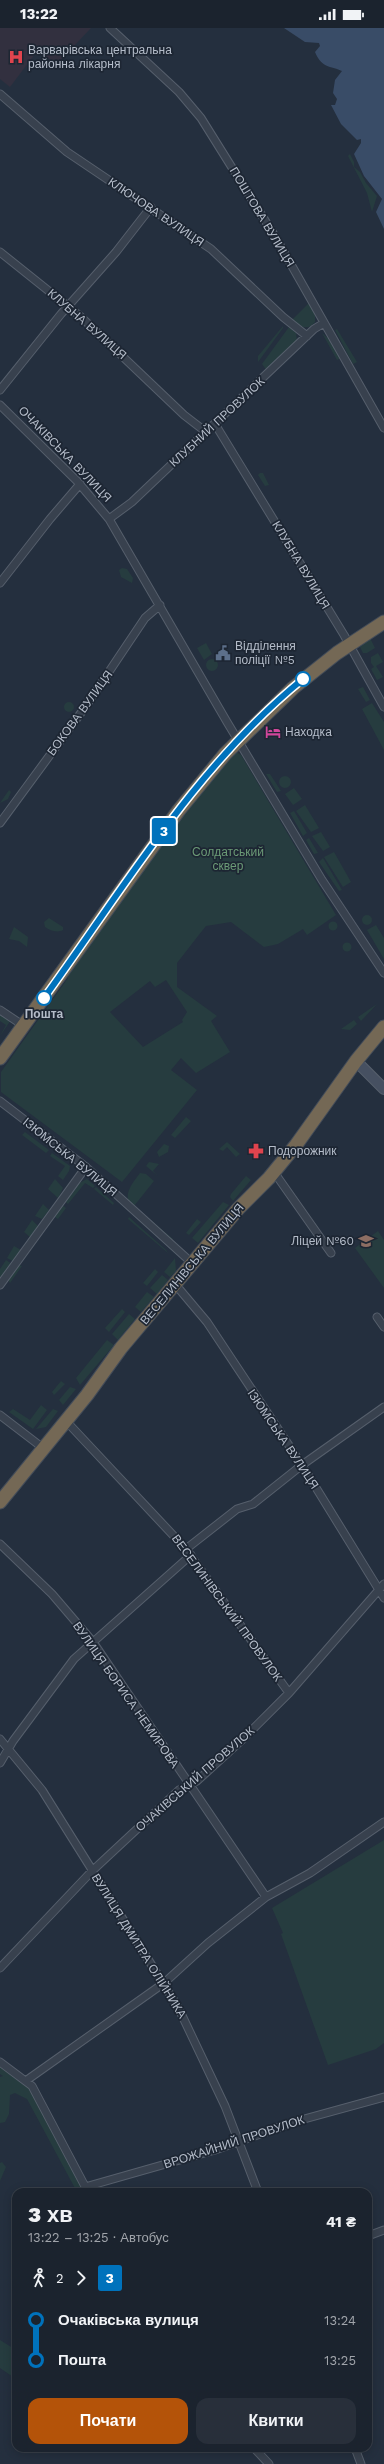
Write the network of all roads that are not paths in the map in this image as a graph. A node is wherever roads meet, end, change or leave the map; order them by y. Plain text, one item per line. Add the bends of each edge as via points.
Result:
1 (110, 28) edge
2 (0, 94) edge
3 (151, 207) junction
4 (0, 252) edge
5 (70, 307) junction
6 (324, 323) junction
7 (307, 336) junction
8 (0, 390) edge
9 (0, 405) edge
10 (216, 424) junction
11 (384, 428) edge
12 (206, 432) junction
13 (80, 484) junction
14 (109, 519) junction
15 (0, 583) edge
16 (160, 605) junction
17 (384, 622) edge
18 (349, 644) junction
19 (384, 707) edge
20 (238, 740) junction
21 (3, 815) edge
22 (0, 823) edge
23 (384, 973) edge
24 (0, 1010) edge
25 (24, 1026) junction
26 (384, 1028) edge
27 (0, 1058) edge
28 (356, 1061) junction
29 (384, 1089) edge
30 (0, 1101) edge
31 (86, 1168) junction
32 (274, 1172) junction
33 (330, 1253) dead end
34 (192, 1263) junction
35 (175, 1284) junction
36 (0, 1285) edge
37 (377, 1317) dead end
38 (384, 1327) edge
39 (384, 1407) edge
40 (0, 1415) edge
41 (66, 1420) junction
42 (43, 1448) junction
43 (302, 1465) junction
44 (0, 1502) edge
45 (0, 1544) edge
46 (188, 1552) junction
47 (381, 1586) edge
48 (384, 1598) edge
49 (93, 1642) junction
50 (288, 1693) junction
51 (0, 1739) edge
52 (10, 1749) junction
53 (0, 1763) edge
54 (189, 1786) junction
55 (384, 1822) edge
56 (92, 1871) junction
57 (266, 1896) junction
58 (0, 1968) edge
59 (164, 1983) junction
60 (0, 2062) edge
61 (26, 2080) junction
62 (384, 2097) edge
63 (239, 2142) junction
64 (85, 2188) edge
65 (89, 2188) edge
66 (256, 2188) edge
67 (384, 2230) edge
68 (372, 2234) edge
69 (258, 2452) edge
70 (356, 2452) edge
71 (269, 2464) edge
72 (361, 2464) edge

1 - 6 street, ПОШТОВА ВУЛИЦЯ via 197,112 276,238
2 - 3 street, КЛЮЧОВА ВУЛИЦЯ via 67,152
3 - 5 street
3 - 7 street, КЛЮЧОВА ВУЛИЦЯ via 211,249 283,317
4 - 5 street, КЛУБНА ВУЛИЦЯ
5 - 8 street
5 - 12 street, КЛУБНА ВУЛИЦЯ via 184,415
6 - 7 street, КЛУБНИЙ ПРОВУЛОК
6 - 11 street, ПОШТОВА ВУЛИЦЯ
7 - 10 street, КЛУБНИЙ ПРОВУЛОК
9 - 13 street, ОЧАКІВСЬКА ВУЛИЦЯ
10 - 12 street, КЛУБНИЙ ПРОВУЛОК
10 - 18 street, КЛУБНА ВУЛИЦЯ
12 - 14 street, КЛУБНИЙ ПРОВУЛОК via 132,502
13 - 14 street, ОЧАКІВСЬКА ВУЛИЦЯ
13 - 15 street
14 - 16 street, ОЧАКІВСЬКА ВУЛИЦЯ
16 - 20 street, ОЧАКІВСЬКА ВУЛИЦЯ
16 - 21 street, БОКОВА ВУЛИЦЯ via 144,618 86,706
17 - 18 highway
18 - 19 street, КЛУБНА ВУЛИЦЯ
18 - 20 highway via 293,688
20 - 23 street, ОЧАКІВСЬКА ВУЛИЦЯ via 322,880
20 - 25 highway via 179,810
21 - 22 street, БОКОВА ВУЛИЦЯ
24 - 25 street
25 - 27 highway
26 - 28 highway, ВЕСЕЛИНІВСЬКА ВУЛИЦЯ
28 - 29 street
28 - 32 highway, ВЕСЕЛИНІВСЬКА ВУЛИЦЯ
30 - 31 street, ІЗЮМСЬКА ВУЛИЦЯ
31 - 34 street, ІЗЮМСЬКА ВУЛИЦЯ
31 - 36 street
32 - 33 street
32 - 34 highway, ВЕСЕЛИНІВСЬКА ВУЛИЦЯ
34 - 35 highway, ВЕСЕЛИНІВСЬКА ВУЛИЦЯ
35 - 41 highway, ВЕСЕЛИНІВСЬКА ВУЛИЦЯ via 121,1348
35 - 43 street, ІЗЮМСЬКА ВУЛИЦЯ via 206,1322
37 - 38 street
39 - 43 street
40 - 42 street
41 - 42 highway, ВЕСЕЛИНІВСЬКА ВУЛИЦЯ
41 - 46 street, ВЕСЕЛИНІВСЬКИЙ ПРОВУЛОК
42 - 44 highway, ВЕСЕЛИНІВСЬКА ВУЛИЦЯ
43 - 46 street via 253,1504 236,1509
43 - 47 street, ІЗЮМСЬКА ВУЛИЦЯ
45 - 49 street, ВУЛИЦЯ БОРИСА НЕМИРОВА via 52,1594
46 - 49 street
46 - 50 street, ВЕСЕЛИНІВСЬКИЙ ПРОВУЛОК
47 - 48 street, ІЗЮМСЬКА ВУЛИЦЯ
47 - 50 street, ОЧАКІВСЬКИЙ ПРОВУЛОК
49 - 52 street via 74,1659
49 - 54 street, ВУЛИЦЯ БОРИСА НЕМИРОВА
50 - 54 street, ОЧАКІВСЬКИЙ ПРОВУЛОК via 243,1739
51 - 52 street, ВУЛИЦЯ ДМИТРА ОЛІЙНИКА
52 - 53 street
52 - 56 street, ВУЛИЦЯ ДМИТРА ОЛІЙНИКА via 42,1790
54 - 56 street, ОЧАКІВСЬКИЙ ПРОВУЛОК via 179,1790
54 - 57 street, ВУЛИЦЯ БОРИСА НЕМИРОВА
55 - 57 street via 310,1873
56 - 58 street, ОЧАКІВСЬКИЙ ПРОВУЛОК
56 - 59 street, ВУЛИЦЯ ДМИТРА ОЛІЙНИКА
57 - 59 street
59 - 61 street
59 - 63 street, ВУЛИЦЯ ДМИТРА ОЛІЙНИКА via 207,2066
60 - 61 street
61 - 64 street via 32,2086
62 - 63 street, ВРОЖАЙНИЙ ПРОВУЛОК via 337,2109
63 - 65 street, ВРОЖАЙНИЙ ПРОВУЛОК
63 - 66 street, ВУЛИЦЯ ДМИТРА ОЛІЙНИКА
67 - 68 street
69 - 71 street
70 - 72 street

